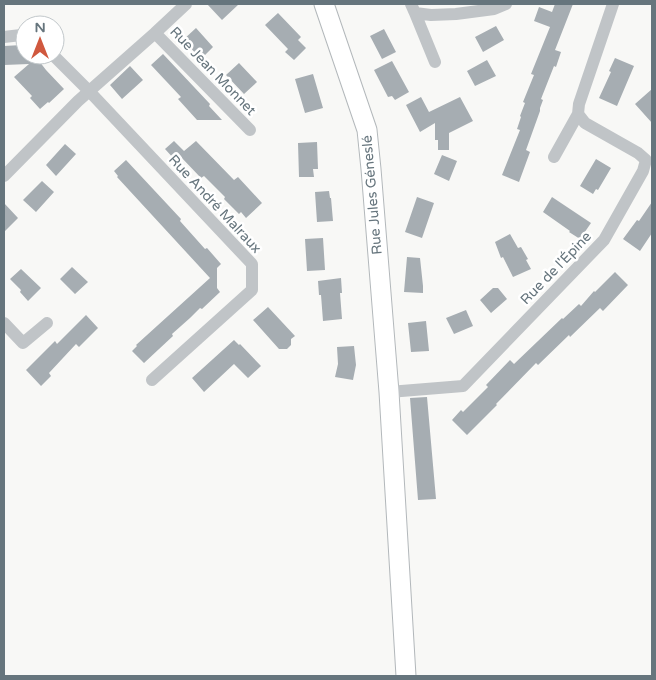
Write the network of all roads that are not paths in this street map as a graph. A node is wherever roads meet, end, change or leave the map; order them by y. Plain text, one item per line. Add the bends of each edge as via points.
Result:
1 (186, 4) edge
2 (324, 4) edge
3 (506, 4) edge
4 (613, 4) edge
5 (413, 8) edge
6 (156, 33) junction
7 (435, 62) dead end
8 (63, 65) edge
9 (89, 91) junction
10 (578, 114) junction
11 (250, 130) dead end
12 (649, 156) edge
13 (554, 157) dead end
14 (4, 176) edge
15 (4, 323) edge
16 (47, 323) dead end
17 (152, 380) dead end
18 (389, 392) junction
19 (406, 676) edge

1 - 6 street
2 - 18 street, Rue Jules Géneslé via 366,130
3 - 5 street via 494,10 431,16
4 - 10 street
5 - 7 street
6 - 9 street
6 - 11 street, Rue Jean Monnet
8 - 9 street, Rue André Malraux
9 - 14 street
9 - 17 street, Rue André Malraux via 252,264 252,290
10 - 12 street, Rue de l'Épine via 585,123
10 - 13 street
12 - 18 street, Rue de l'Épine via 604,240 463,386
15 - 16 street via 23,343
18 - 19 street, Rue Jules Géneslé

